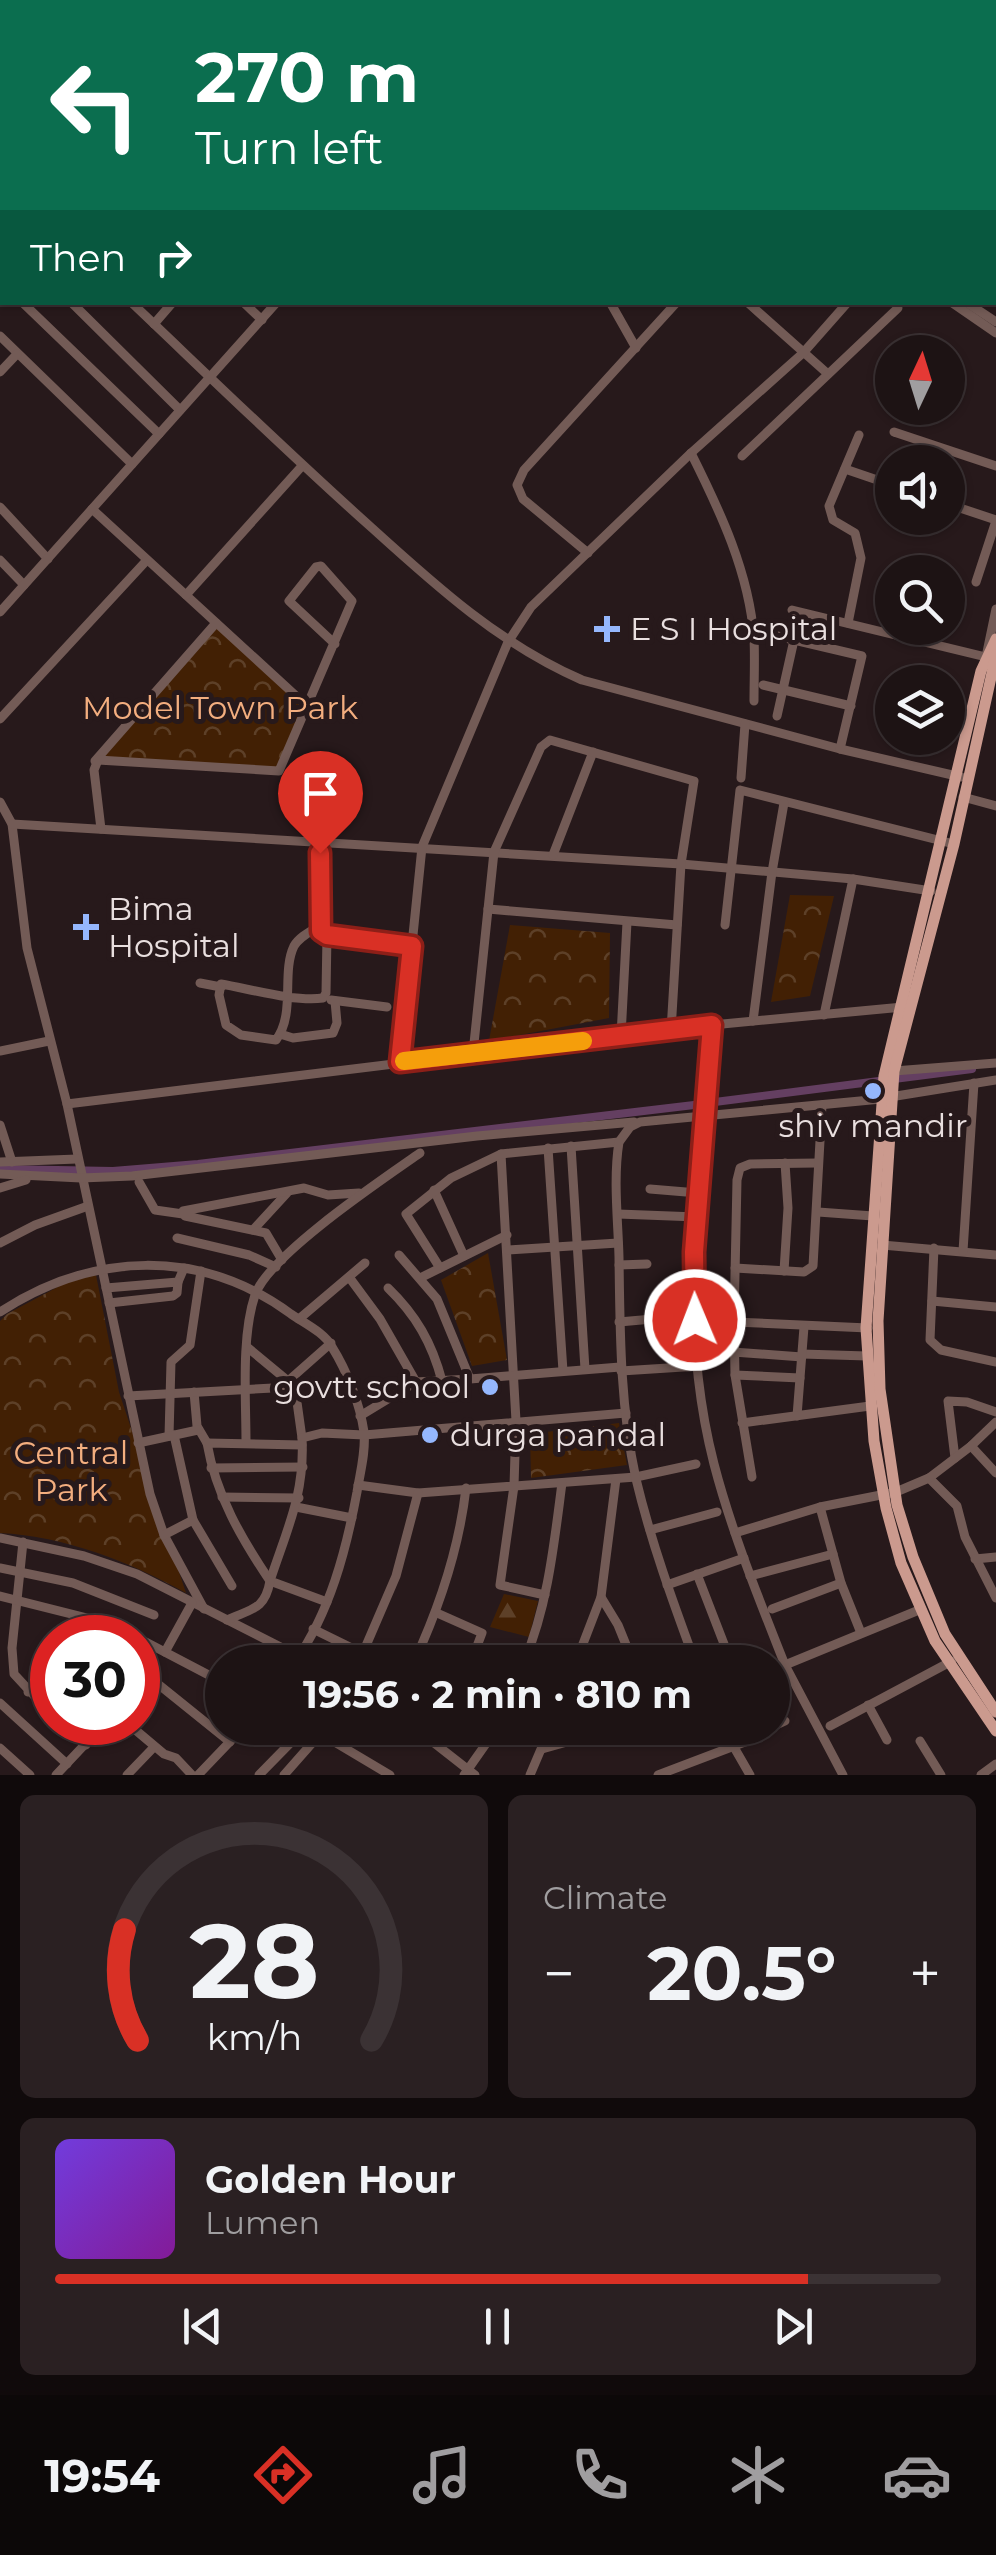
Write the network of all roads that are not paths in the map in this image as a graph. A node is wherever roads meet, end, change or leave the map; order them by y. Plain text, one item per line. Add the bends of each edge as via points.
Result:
1 (25, 305) edge
2 (74, 305) edge
3 (134, 305) edge
4 (170, 305) edge
5 (246, 305) edge
6 (275, 305) edge
7 (612, 305) edge
8 (675, 305) edge
9 (750, 305) edge
10 (845, 305) edge
11 (955, 305) edge
12 (970, 305) edge
13 (898, 308) dead end
14 (262, 320) junction
15 (996, 322) edge
16 (154, 324) junction
17 (996, 333) edge
18 (0, 336) edge
19 (636, 348) junction
20 (803, 353) junction
21 (17, 354) junction
22 (0, 372) edge
23 (828, 374) junction
24 (210, 377) junction
25 (180, 410) junction
26 (894, 432) dead end
27 (159, 434) junction
28 (859, 434) dead end
29 (691, 452) junction
30 (742, 456) dead end
31 (132, 464) junction
32 (302, 466) junction
33 (996, 466) edge
34 (844, 470) junction
35 (875, 480) edge
36 (0, 507) edge
37 (92, 509) junction
38 (965, 510) edge
39 (996, 520) edge
40 (588, 553) junction
41 (48, 559) junction
42 (0, 560) edge
43 (147, 560) junction
44 (976, 582) dead end
45 (24, 585) junction
46 (186, 595) junction
47 (996, 609) edge
48 (792, 610) dead end
49 (0, 612) edge
50 (216, 623) junction
51 (848, 624) junction
52 (777, 636) dead end
53 (996, 639) edge
54 (794, 640) junction
55 (508, 642) junction
56 (335, 644) junction
57 (993, 659) edge
58 (763, 684) dead end
59 (784, 690) junction
60 (754, 701) dead end
61 (307, 706) junction
62 (851, 706) junction
63 (777, 716) dead end
64 (0, 719) edge
65 (745, 724) junction
66 (840, 749) junction
67 (592, 752) junction
68 (95, 761) junction
69 (963, 777) junction
70 (741, 778) dead end
71 (963, 797) junction
72 (0, 802) edge
73 (784, 803) junction
74 (996, 806) edge
75 (12, 824) junction
76 (101, 829) junction
77 (947, 842) junction
78 (422, 847) junction
79 (494, 852) junction
80 (320, 853) dead end
81 (553, 856) junction
82 (681, 864) junction
83 (730, 868) junction
84 (772, 872) junction
85 (853, 880) junction
86 (935, 892) junction
87 (488, 909) junction
88 (627, 922) junction
89 (677, 925) junction
90 (724, 925) dead end
91 (319, 926) junction
92 (327, 935) junction
93 (412, 946) junction
94 (200, 984) dead end
95 (221, 988) junction
96 (288, 995) junction
97 (324, 996) junction
98 (335, 1001) junction
99 (387, 1007) dead end
100 (906, 1008) junction
101 (824, 1015) junction
102 (753, 1021) junction
103 (712, 1025) junction
104 (670, 1031) junction
105 (280, 1034) junction
106 (621, 1036) junction
107 (49, 1040) junction
108 (0, 1051) edge
109 (474, 1054) junction
110 (400, 1062) junction
111 (996, 1063) edge
112 (996, 1080) edge
113 (974, 1082) junction
114 (888, 1085) junction
115 (66, 1104) junction
116 (822, 1105) junction
117 (702, 1118) junction
118 (640, 1122) junction
119 (0, 1125) edge
120 (619, 1142) junction
121 (572, 1146) junction
122 (548, 1148) junction
123 (420, 1153) dead end
124 (501, 1154) junction
125 (78, 1159) junction
126 (0, 1162) edge
127 (12, 1162) junction
128 (785, 1163) junction
129 (818, 1163) junction
130 (0, 1174) edge
131 (38, 1177) junction
132 (81, 1177) junction
133 (139, 1182) dead end
134 (0, 1188) edge
135 (650, 1189) dead end
136 (434, 1190) junction
137 (289, 1191) junction
138 (362, 1193) junction
139 (698, 1193) junction
140 (88, 1206) junction
141 (818, 1212) junction
142 (182, 1214) junction
143 (618, 1214) junction
144 (873, 1216) junction
145 (696, 1217) junction
146 (253, 1230) junction
147 (507, 1235) junction
148 (177, 1238) dead end
149 (0, 1243) edge
150 (618, 1243) junction
151 (882, 1245) junction
152 (577, 1246) junction
153 (554, 1248) junction
154 (934, 1248) junction
155 (508, 1250) junction
156 (963, 1251) junction
157 (399, 1255) dead end
158 (996, 1255) edge
159 (464, 1256) junction
160 (365, 1263) dead end
161 (279, 1264) junction
162 (647, 1264) dead end
163 (619, 1265) junction
164 (101, 1267) junction
165 (184, 1268) junction
166 (440, 1268) junction
167 (735, 1268) junction
168 (784, 1270) junction
169 (200, 1271) junction
170 (348, 1277) junction
171 (420, 1278) junction
172 (178, 1282) junction
173 (106, 1288) junction
174 (388, 1288) dead end
175 (256, 1292) junction
176 (932, 1301) junction
177 (109, 1303) junction
178 (996, 1306) edge
179 (0, 1312) edge
180 (691, 1318) junction
181 (299, 1319) junction
182 (619, 1322) junction
183 (734, 1322) junction
184 (804, 1327) junction
185 (872, 1328) junction
186 (331, 1343) junction
187 (247, 1347) junction
188 (733, 1352) junction
189 (802, 1356) junction
190 (867, 1356) junction
191 (996, 1362) edge
192 (699, 1366) junction
193 (586, 1369) junction
194 (620, 1369) junction
195 (562, 1371) junction
196 (514, 1374) junction
197 (735, 1374) junction
198 (800, 1378) junction
199 (470, 1379) junction
200 (442, 1381) junction
201 (416, 1382) junction
202 (290, 1384) junction
203 (246, 1390) junction
204 (169, 1392) junction
205 (194, 1392) junction
206 (128, 1396) junction
207 (870, 1406) junction
208 (996, 1412) edge
209 (626, 1413) junction
210 (360, 1416) junction
211 (797, 1416) junction
212 (516, 1421) junction
213 (996, 1422) edge
214 (742, 1424) junction
215 (198, 1430) junction
216 (364, 1435) junction
217 (172, 1436) junction
218 (302, 1441) junction
219 (246, 1442) junction
220 (138, 1443) junction
221 (206, 1443) junction
222 (971, 1446) junction
223 (955, 1458) junction
224 (696, 1464) dead end
225 (304, 1467) junction
226 (211, 1468) junction
227 (996, 1473) edge
228 (636, 1477) junction
229 (752, 1478) dead end
230 (929, 1478) junction
231 (616, 1479) junction
232 (562, 1483) junction
233 (358, 1485) junction
234 (514, 1486) junction
235 (466, 1488) junction
236 (418, 1493) junction
237 (890, 1493) junction
238 (222, 1497) junction
239 (298, 1503) junction
240 (820, 1507) junction
241 (716, 1512) dead end
242 (352, 1518) junction
243 (193, 1520) junction
244 (650, 1530) junction
245 (734, 1533) junction
246 (164, 1535) junction
247 (0, 1538) edge
248 (24, 1542) junction
249 (833, 1554) junction
250 (996, 1557) edge
251 (744, 1558) junction
252 (976, 1559) junction
253 (0, 1568) edge
254 (20, 1570) junction
255 (697, 1574) junction
256 (750, 1576) junction
257 (270, 1581) junction
258 (841, 1583) junction
259 (667, 1585) junction
260 (232, 1586) dead end
261 (546, 1595) junction
262 (0, 1596) edge
263 (602, 1597) junction
264 (18, 1598) junction
265 (996, 1598) edge
266 (327, 1602) junction
267 (192, 1603) junction
268 (204, 1609) junction
269 (772, 1609) dead end
270 (919, 1610) junction
271 (437, 1613) junction
272 (79, 1615) edge
273 (152, 1615) edge
274 (227, 1620) junction
275 (0, 1623) edge
276 (14, 1624) junction
277 (313, 1629) junction
278 (861, 1633) junction
279 (271, 1645) edge
280 (305, 1645) edge
281 (339, 1645) edge
282 (367, 1645) edge
283 (422, 1645) edge
284 (477, 1645) edge
285 (530, 1645) edge
286 (583, 1645) edge
287 (626, 1645) edge
288 (688, 1645) edge
289 (724, 1645) edge
290 (777, 1645) edge
291 (0, 1648) edge
292 (12, 1648) junction
293 (160, 1650) edge
294 (165, 1652) junction
295 (954, 1660) junction
296 (790, 1663) edge
297 (205, 1673) edge
298 (790, 1674) edge
299 (160, 1686) edge
300 (28, 1692) edge
301 (0, 1704) edge
302 (868, 1705) junction
303 (996, 1712) edge
304 (205, 1721) edge
305 (830, 1726) dead end
306 (996, 1731) edge
307 (887, 1740) dead end
308 (920, 1741) dead end
309 (86, 1745) edge
310 (152, 1745) edge
311 (227, 1745) edge
312 (294, 1745) edge
313 (302, 1745) edge
314 (339, 1745) edge
315 (438, 1745) edge
316 (488, 1745) edge
317 (544, 1745) edge
318 (559, 1745) edge
319 (732, 1745) edge
320 (738, 1745) edge
321 (154, 1747) junction
322 (0, 1748) edge
323 (733, 1748) junction
324 (542, 1750) junction
325 (66, 1764) junction
326 (996, 1764) edge
327 (673, 1772) edge
328 (470, 1774) edge
329 (30, 1775) edge
330 (56, 1775) edge
331 (127, 1775) edge
332 (195, 1775) edge
333 (259, 1775) edge
334 (284, 1775) edge
335 (390, 1775) edge
336 (530, 1775) edge
337 (658, 1775) edge
338 (750, 1775) edge
339 (843, 1775) edge
340 (941, 1775) edge
341 (980, 1775) edge

1 - 27 street
2 - 25 street
3 - 16 street
4 - 16 street
5 - 14 street
6 - 14 street
7 - 19 street
8 - 19 street
9 - 20 street
10 - 20 street
11 - 17 street
12 - 15 street
13 - 23 street
14 - 24 street
16 - 24 street
18 - 21 street
19 - 40 street via 516,485 523,499
20 - 23 street
20 - 29 street
21 - 22 street
21 - 31 street
23 - 30 street
24 - 25 street
24 - 32 street
25 - 27 street
26 - 33 street
27 - 31 street
28 - 34 street
29 - 40 street
29 - 60 street via 746,587
31 - 37 street
32 - 46 street
32 - 55 street
34 - 35 street
34 - 51 street via 829,514 855,533 861,551
36 - 41 street
37 - 41 street
37 - 43 street
38 - 39 street
39 - 44 street
40 - 55 street via 530,607
41 - 45 street
42 - 45 street
43 - 46 street
43 - 64 street
45 - 49 street
46 - 50 street
47 - 57 street
48 - 51 street
50 - 61 street
50 - 68 street
51 - 57 street
52 - 54 street
53 - 57 main road
54 - 59 street
54 - 62 street via 862,656
55 - 65 street via 582,680
55 - 78 street
56 - 56 street via 290,600 316,567 352,602
56 - 61 street
57 - 69 main road
58 - 59 street
59 - 62 street
59 - 63 street
61 - 68 street via 279,771
62 - 66 street
65 - 66 street
65 - 70 street
66 - 69 street
67 - 79 street via 545,742
67 - 81 street
67 - 82 street via 694,781
68 - 76 street
69 - 71 main road
69 - 77 main road
71 - 74 street
71 - 77 main road
72 - 75 street
73 - 77 street
73 - 83 street via 740,790
73 - 84 street
75 - 76 street
75 - 107 street via 27,948
76 - 78 street
77 - 86 main road
78 - 79 street
78 - 93 street
79 - 81 street
79 - 87 street
80 - 91 street
81 - 82 street
82 - 83 street
82 - 89 street
83 - 84 street
83 - 90 street
84 - 85 street
84 - 102 street
85 - 86 street
85 - 101 street
86 - 100 main road
87 - 88 street
87 - 109 street
88 - 89 street
88 - 106 street
89 - 104 street
91 - 92 street
91 - 96 street via 293,949
92 - 93 street
92 - 97 street
93 - 110 street
94 - 95 street
95 - 96 street
95 - 105 street via 226,1025 241,1035 276,1040
96 - 97 street
96 - 105 street
97 - 98 street
98 - 99 street
98 - 105 street via 334,1033
100 - 101 street
100 - 114 main road
101 - 102 street
102 - 103 street
103 - 104 street
103 - 117 street
104 - 106 street
106 - 109 street
107 - 108 street
107 - 115 street
109 - 110 street
110 - 115 street
111 - 114 street
112 - 113 street
113 - 114 street
113 - 156 street
114 - 116 street
114 - 144 main road
114 - 151 main road
115 - 125 street
116 - 117 street
116 - 129 street
117 - 118 street
117 - 139 street
118 - 120 street
118 - 132 street
119 - 127 street
120 - 121 street
120 - 143 street
121 - 122 street
121 - 152 street
122 - 124 street
122 - 153 street
123 - 138 street
124 - 136 street
124 - 147 street
125 - 127 street
125 - 132 street
126 - 127 street
128 - 129 street
128 - 167 street via 750,1164 737,1174
128 - 168 street
129 - 141 street
130 - 131 street
131 - 132 street
131 - 134 street
132 - 140 street
133 - 142 street via 155,1210
135 - 139 street
136 - 159 street
136 - 166 street via 406,1214
137 - 138 street
137 - 142 street
137 - 146 street
138 - 161 street
139 - 145 street
140 - 149 street
140 - 164 street
141 - 144 street
141 - 168 street via 813,1266
142 - 146 street
143 - 145 street
143 - 150 street
144 - 185 main road
145 - 180 street
146 - 161 street via 271,1237
147 - 155 street
147 - 159 street
148 - 161 street
150 - 152 street
150 - 163 street
151 - 154 street
151 - 185 main road
152 - 153 street
152 - 193 street
153 - 155 street
153 - 195 street
154 - 156 street
154 - 176 street
155 - 196 street
156 - 158 street
157 - 171 street
159 - 166 street
160 - 170 street
161 - 175 street
162 - 163 street
163 - 182 street
164 - 165 street
164 - 173 street
164 - 179 street
165 - 169 street
165 - 172 street
166 - 171 street
167 - 168 street
167 - 183 street
169 - 175 street
169 - 204 street via 190,1345 172,1359
170 - 181 street
170 - 201 street
171 - 199 street via 446,1316
172 - 173 street
172 - 177 street via 173,1296
173 - 177 street
174 - 200 street via 418,1321
175 - 181 street
175 - 187 street
176 - 178 street
176 - 191 street via 933,1345
177 - 206 street
180 - 182 street
180 - 183 street
180 - 192 street
181 - 186 street
182 - 194 street
183 - 184 street
183 - 188 street
184 - 185 street
184 - 189 street
185 - 190 main road
185 - 237 main road
186 - 202 street
186 - 210 street
187 - 202 street
187 - 203 street
188 - 189 street
188 - 197 street
189 - 190 street
189 - 198 street
190 - 207 main road
192 - 194 street
192 - 245 street via 713,1462
193 - 194 street
193 - 195 street
194 - 209 street
195 - 196 street
196 - 199 street
196 - 212 street
197 - 198 street
197 - 214 street
198 - 211 street
199 - 200 street
200 - 201 street
201 - 210 street
202 - 203 street
202 - 218 street
203 - 205 street
203 - 219 street
204 - 205 street
204 - 206 street
204 - 217 street
205 - 215 street
206 - 220 street
207 - 211 street
207 - 237 main road
208 - 223 street via 948,1401
209 - 212 street
209 - 228 street
210 - 216 street
211 - 214 street
212 - 216 street
212 - 234 street
213 - 222 street
214 - 229 street
215 - 217 street
215 - 221 street
216 - 218 street via 322,1433
216 - 233 street
217 - 220 street
217 - 243 street
218 - 219 street
218 - 225 street
219 - 221 street
220 - 246 street
221 - 226 street
222 - 223 street
222 - 227 street
223 - 230 street
224 - 228 street
225 - 226 street
225 - 239 street
226 - 238 street
228 - 231 street
228 - 244 street
230 - 237 street
230 - 252 street via 957,1506
231 - 232 street
231 - 263 street
232 - 234 street
232 - 261 street
233 - 236 street
233 - 242 street
234 - 235 street
234 - 261 street via 500,1585
235 - 236 street
235 - 271 street
236 - 282 street via 396,1576
237 - 240 street
237 - 270 main road via 901,1563
237 - 295 main road
238 - 239 street
238 - 257 street
239 - 242 street
239 - 257 street
240 - 245 street
240 - 249 street
241 - 244 street
242 - 266 street
243 - 246 street
243 - 260 street
244 - 259 street
245 - 251 street
246 - 268 street
247 - 248 street
248 - 254 street
248 - 267 street via 137,1574
249 - 256 street
249 - 258 street
250 - 252 street
251 - 255 street
251 - 256 street
252 - 265 street
253 - 254 street
254 - 264 street
254 - 273 street
255 - 259 street
255 - 289 street
256 - 290 street
257 - 266 street
257 - 274 street via 260,1606
258 - 269 street
258 - 278 street
259 - 288 street
261 - 285 street
262 - 264 street
263 - 286 street
263 - 287 street
264 - 272 street
264 - 276 street
266 - 277 street
267 - 268 street
267 - 294 street
268 - 274 street
270 - 278 street
270 - 295 main road
271 - 283 street
271 - 284 street via 482,1633
274 - 279 street
275 - 276 street
276 - 292 street
277 - 280 street
277 - 281 street
278 - 296 street
291 - 292 street
292 - 300 street via 14,1674
293 - 294 street
294 - 297 street
295 - 302 street
295 - 303 main road
295 - 306 main road
298 - 339 street
299 - 304 street
301 - 325 street
302 - 305 street
302 - 307 street
308 - 340 street
309 - 325 street
310 - 321 street
311 - 332 street
312 - 333 street
313 - 334 street
314 - 335 street
315 - 328 street
316 - 328 street
317 - 324 street
318 - 324 street
319 - 323 street
320 - 323 street
321 - 331 street
321 - 332 street
322 - 329 street
323 - 327 street
323 - 338 street
324 - 336 street
325 - 330 street
326 - 341 street
327 - 337 street

